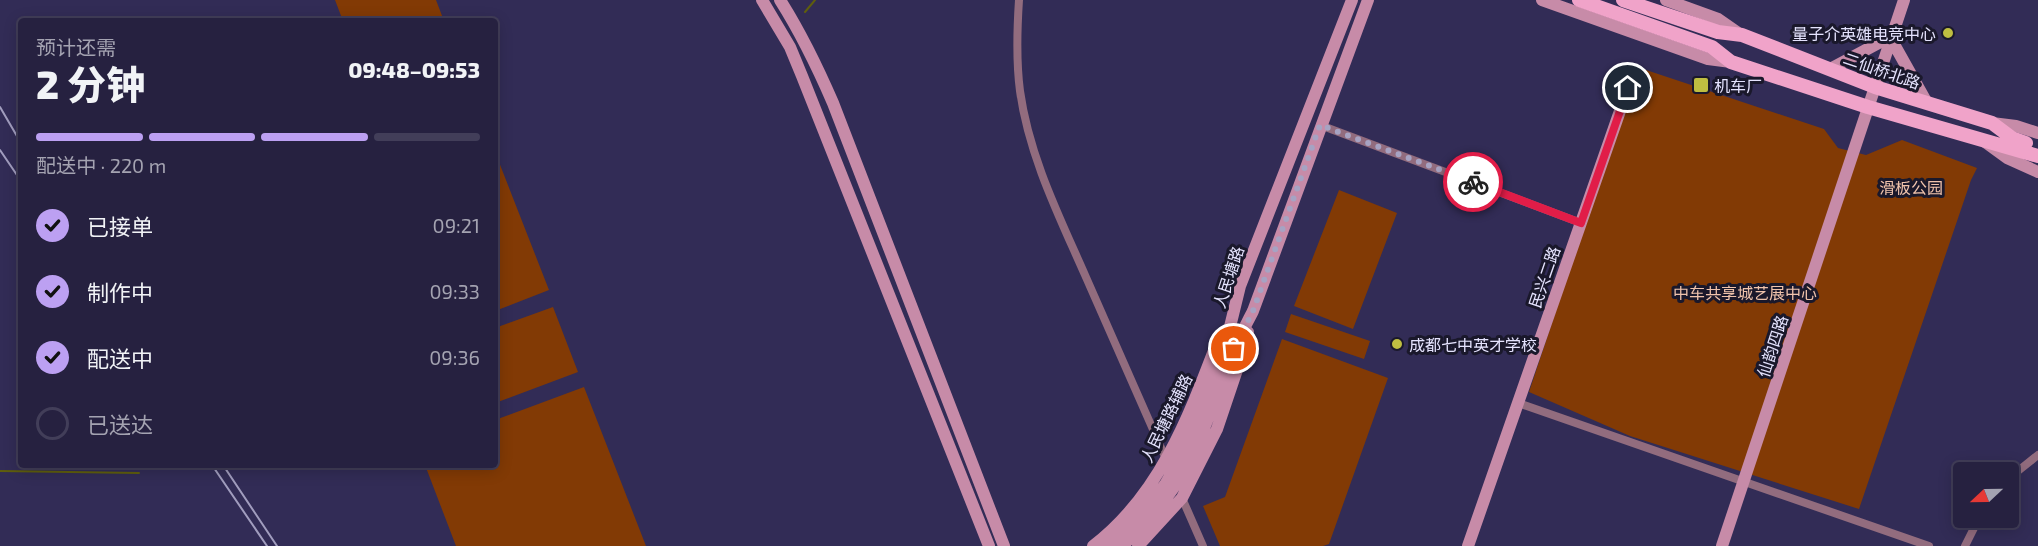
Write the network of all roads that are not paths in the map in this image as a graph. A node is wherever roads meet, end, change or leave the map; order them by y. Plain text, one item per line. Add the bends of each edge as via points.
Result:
1 (762, 0) edge
2 (780, 0) edge
3 (1019, 0) edge
4 (1352, 0) edge
5 (1368, 0) edge
6 (1542, 0) edge
7 (1579, 0) edge
8 (1623, 0) edge
9 (1666, 0) edge
10 (1904, 0) edge
11 (1742, 35) junction
12 (1890, 37) junction
13 (1731, 62) junction
14 (1830, 69) junction
15 (1875, 87) junction
16 (1628, 88) dead end
17 (1927, 103) junction
18 (1868, 107) junction
19 (1992, 123) junction
20 (1320, 125) junction
21 (2038, 133) edge
22 (1982, 140) junction
23 (2038, 147) edge
24 (2038, 156) edge
25 (2038, 172) edge
26 (1581, 223) junction
27 (1240, 286) junction
28 (1253, 311) junction
29 (1518, 403) junction
30 (2038, 455) edge
31 (1166, 459) junction
32 (2019, 470) edge
33 (1744, 481) junction
34 (1182, 498) junction
35 (1974, 528) edge
36 (989, 546) edge
37 (1004, 546) edge
38 (1093, 546) edge
39 (1108, 546) edge
40 (1122, 546) edge
41 (1138, 546) edge
42 (1203, 546) edge
43 (1468, 546) edge
44 (1722, 546) edge
45 (1929, 546) edge
46 (1965, 546) edge

1 - 36 street via 790,47
2 - 37 street via 814,59 833,103
3 - 31 street via 1020,91 1035,153
4 - 27 street, 人民塘路
5 - 20 street, 人民塘路
6 - 13 street via 1708,58
7 - 13 main road via 1712,47
8 - 11 main road via 1718,32
9 - 11 street, 二仙桥北路 via 1718,19
10 - 12 street, 仙韵四路
11 - 14 main road, 二仙桥北路
12 - 14 street
12 - 15 street, 仙韵四路
12 - 17 street
13 - 18 main road
14 - 15 main road, 二仙桥北路
15 - 17 main road, 二仙桥北路
15 - 18 street, 仙韵四路
16 - 26 street, 民兴二路
17 - 19 main road, 二仙桥北路
18 - 22 main road
18 - 33 street, 仙韵四路
19 - 21 street, 二仙桥北路
19 - 23 main road, 二仙桥北路 via 2012,138
20 - 26 street
20 - 28 street, 人民塘路
22 - 24 main road
22 - 25 street via 2007,158
26 - 29 street, 民兴二路
27 - 31 street, 人民塘路辅路 via 1186,421
27 - 39 street, 人民塘路 via 1224,350 1202,412 1178,462 1152,502
28 - 34 street via 1217,429
28 - 40 street, 人民塘路 via 1187,466 1157,511
29 - 33 street
29 - 43 street, 民兴二路
30 - 32 street
31 - 38 street, 人民塘路辅路 via 1154,481 1121,521
33 - 44 street, 仙韵四路
33 - 45 street
34 - 41 street
34 - 42 street
35 - 46 street

